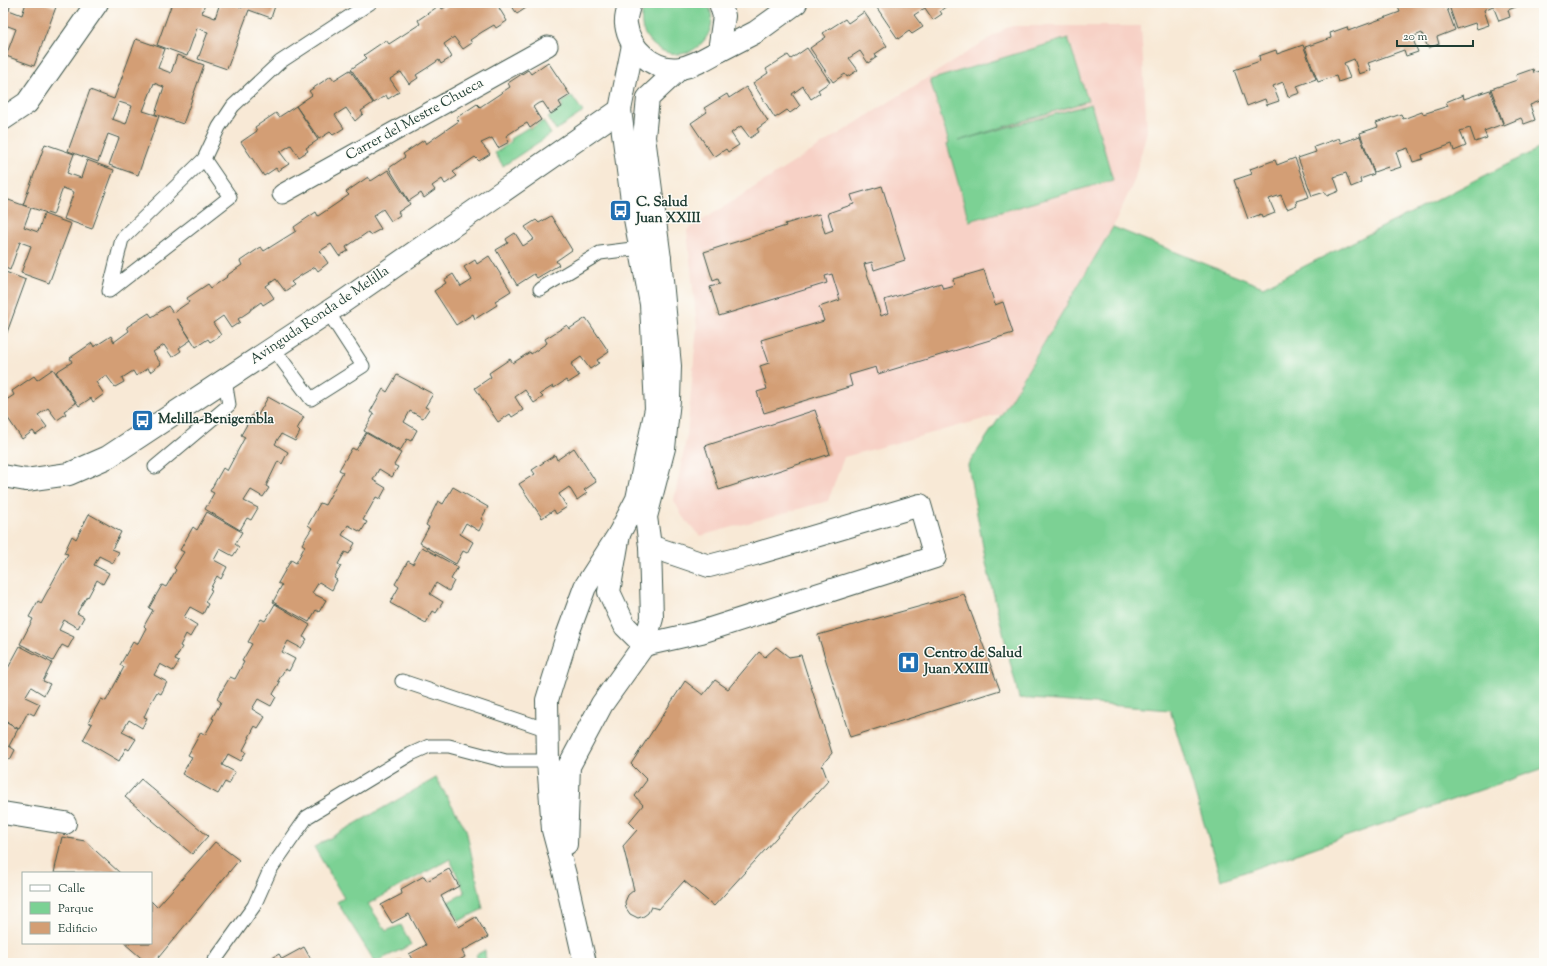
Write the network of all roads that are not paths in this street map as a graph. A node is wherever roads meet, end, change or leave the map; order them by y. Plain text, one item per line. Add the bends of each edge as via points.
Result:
1 (97, 3) edge
2 (370, 3) edge
3 (630, 3) edge
4 (720, 3) edge
5 (796, 3) edge
6 (633, 45) junction
7 (548, 46) dead end
8 (719, 52) junction
9 (679, 69) junction
10 (620, 110) junction
11 (3, 118) edge
12 (204, 159) junction
13 (282, 194) dead end
14 (640, 248) junction
15 (540, 289) dead end
16 (328, 312) junction
17 (273, 348) junction
18 (225, 380) junction
19 (155, 467) dead end
20 (3, 476) edge
21 (618, 534) junction
22 (650, 546) junction
23 (644, 645) junction
24 (402, 681) dead end
25 (548, 730) junction
26 (548, 761) junction
27 (3, 813) edge
28 (65, 823) dead end
29 (565, 875) junction
30 (213, 963) edge
31 (574, 963) edge
32 (585, 963) edge

1 - 11 street via 27,103
2 - 12 lane via 280,62 233,106 219,127
3 - 6 street via 626,24
4 - 8 street via 724,16
5 - 8 street via 756,32
6 - 9 street via 641,55 654,64
6 - 10 street
7 - 13 street, Carrer del Mestre Chueca
8 - 9 street via 694,65
9 - 22 street via 648,98 644,137 660,259 670,366 664,448 646,517
10 - 14 street
10 - 16 street, Avinguda Ronda de Melilla
12 - 12 lane via 230,197 109,291 122,239
14 - 15 lane via 600,253
14 - 21 street via 651,304 656,409 637,499
16 - 17 street, Avinguda Ronda de Melilla
16 - 17 lane via 363,366 311,399
17 - 18 street, Avinguda Ronda de Melilla
18 - 19 lane via 229,405
18 - 20 street, Avinguda Ronda de Melilla via 108,457 69,474 26,480
21 - 23 street via 609,592 625,626
21 - 25 street via 585,587 567,636 547,700
22 - 23 street via 652,618
22 - 23 street via 709,566 920,505 935,557 700,632
23 - 29 street via 602,704 569,766
24 - 25 lane
25 - 26 street
26 - 29 street via 553,830
26 - 30 lane via 506,761 449,746 429,746 404,758 307,817 270,870 254,906
27 - 28 street
29 - 31 street
29 - 32 street

